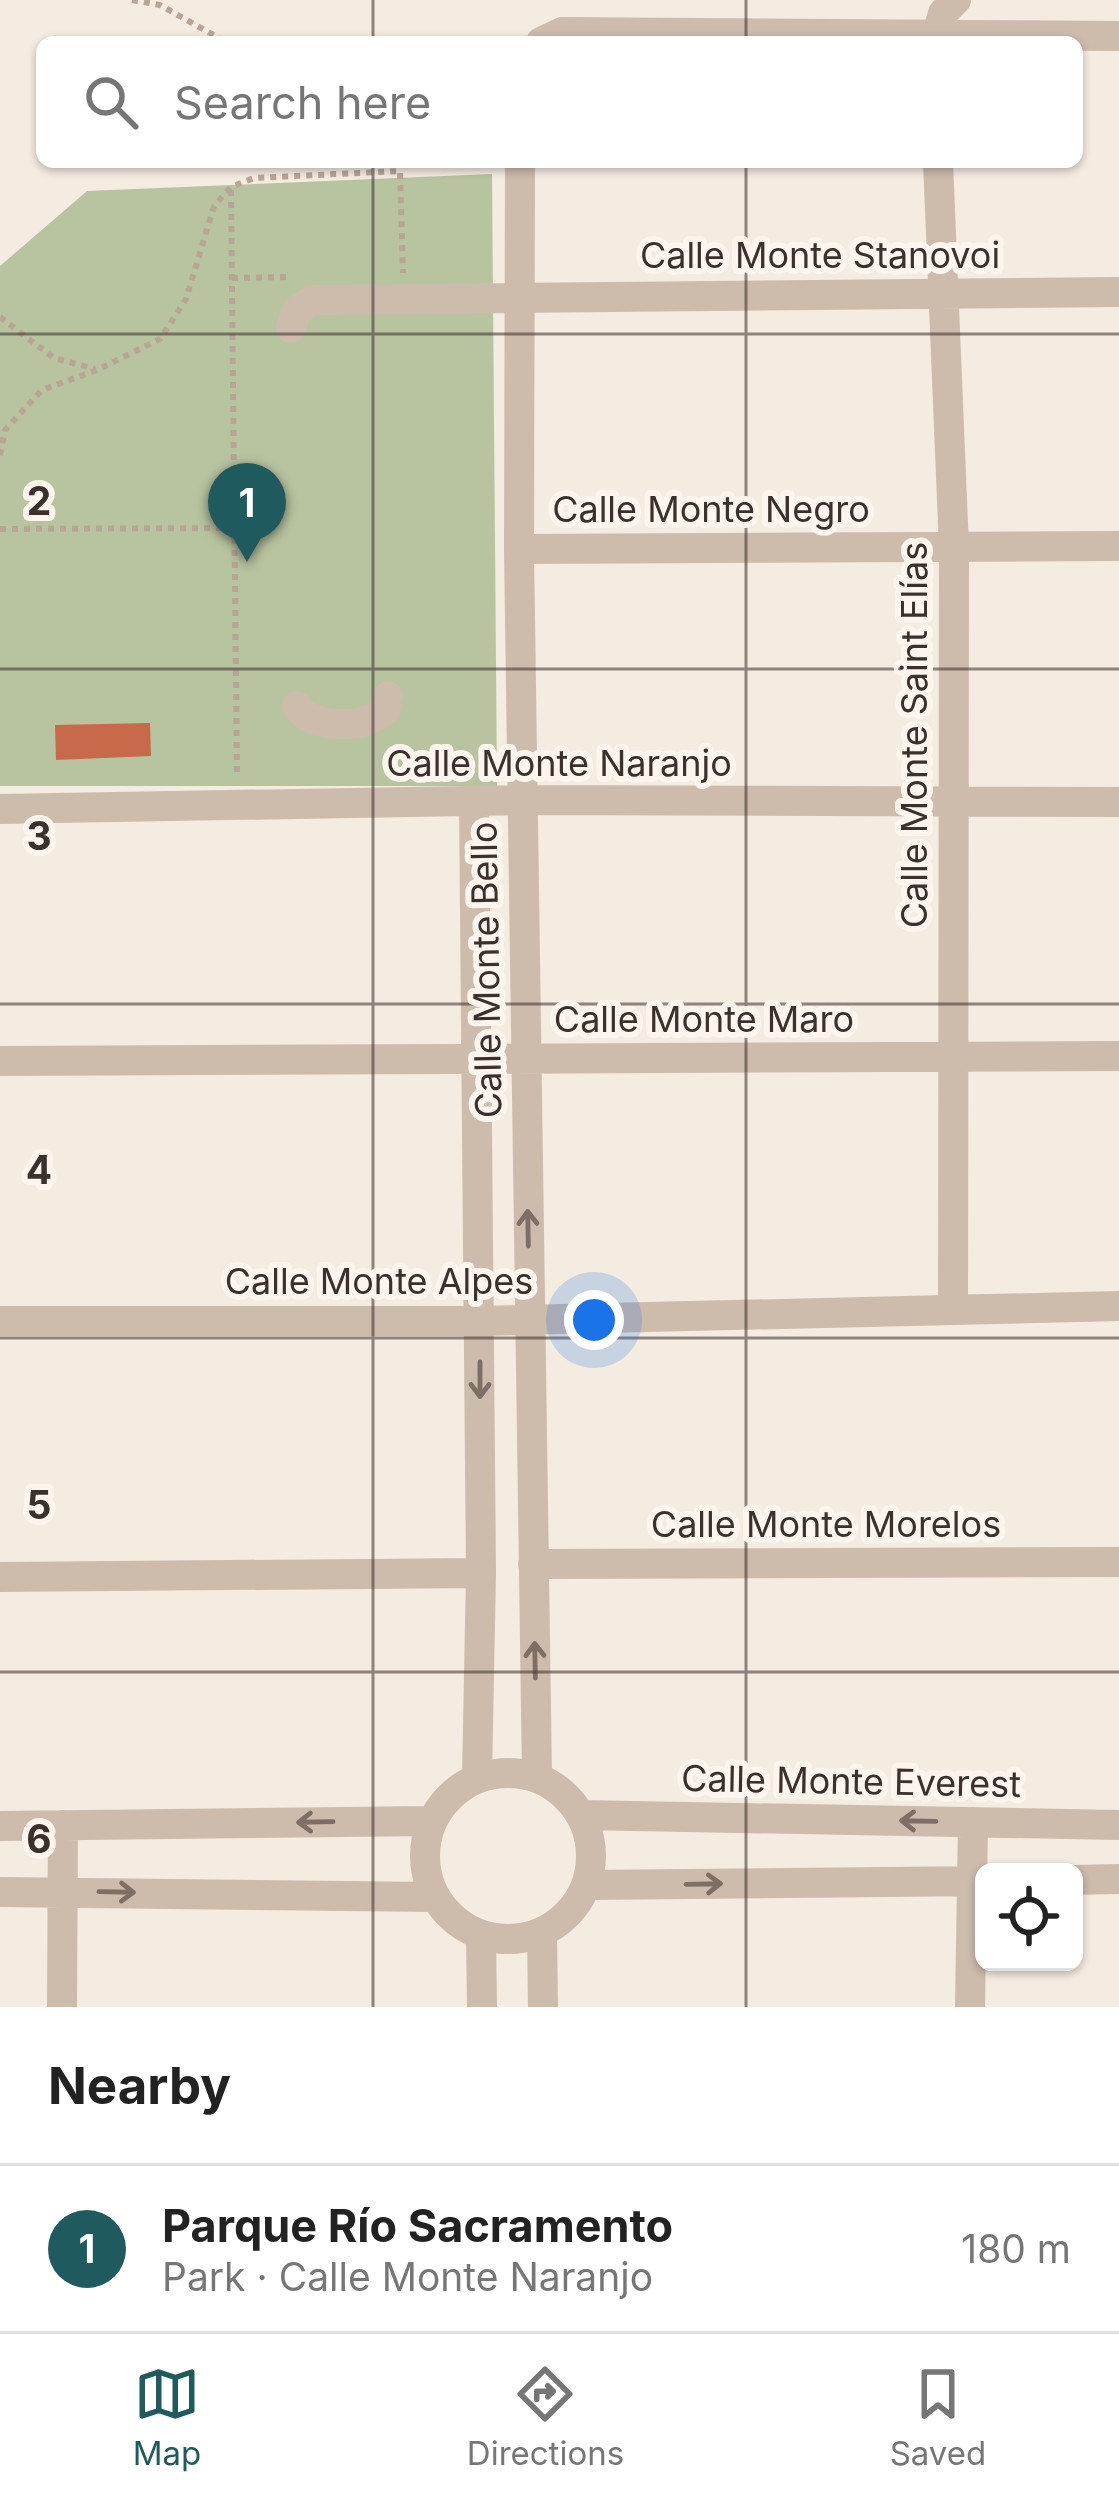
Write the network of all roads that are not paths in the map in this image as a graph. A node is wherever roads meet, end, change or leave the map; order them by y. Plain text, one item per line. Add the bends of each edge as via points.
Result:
1 (956, 0) edge
2 (554, 36) edge
3 (775, 36) edge
4 (936, 36) edge
5 (1119, 36) edge
6 (1083, 37) edge
7 (520, 168) edge
8 (938, 168) edge
9 (1119, 292) edge
10 (942, 295) junction
11 (521, 296) junction
12 (291, 328) dead end
13 (1119, 546) edge
14 (954, 548) junction
15 (519, 549) junction
16 (388, 696) dead end
17 (297, 706) dead end
18 (523, 800) junction
19 (474, 801) junction
20 (1119, 802) edge
21 (954, 803) junction
22 (0, 808) edge
23 (1119, 1056) edge
24 (474, 1058) junction
25 (526, 1058) junction
26 (954, 1059) junction
27 (0, 1061) edge
28 (1119, 1306) edge
29 (953, 1307) junction
30 (529, 1320) junction
31 (480, 1321) junction
32 (0, 1322) edge
33 (1119, 1562) edge
34 (533, 1564) junction
35 (481, 1573) junction
36 (0, 1577) edge
37 (477, 1778) junction
38 (537, 1778) junction
39 (581, 1815) junction
40 (432, 1821) junction
41 (974, 1822) junction
42 (63, 1825) junction
43 (1119, 1825) edge
44 (0, 1826) edge
45 (976, 1863) edge
46 (1083, 1880) edge
47 (1119, 1880) edge
48 (975, 1881) edge
49 (586, 1885) junction
50 (61, 1891) junction
51 (0, 1892) edge
52 (434, 1897) junction
53 (975, 1917) edge
54 (542, 1933) junction
55 (481, 1936) junction
56 (62, 2007) edge
57 (482, 2007) edge
58 (543, 2007) edge
59 (970, 2007) edge

1 - 4 street
2 - 3 street
5 - 6 street
7 - 11 street, Calle Monte Bello
8 - 10 street, Calle Monte Saint Elías
9 - 10 street, Calle Monte Stanovoi
10 - 11 street, Calle Monte Stanovoi
10 - 14 street, Calle Monte Saint Elías
11 - 12 street, Calle Monte Stanovoi via 313,300 297,310
11 - 15 street, Calle Monte Bello
13 - 14 street, Calle Monte Negro
14 - 15 street, Calle Monte Negro
14 - 21 street, Calle Monte Saint Elías
15 - 18 street, Calle Monte Bello
16 - 17 street via 372,720 317,722
18 - 19 street, Calle Monte Naranjo
18 - 21 street, Calle Monte Naranjo
18 - 25 street, Calle Monte Bello
19 - 22 street, Calle Monte Naranjo
19 - 24 street, Calle Monte Bello
20 - 21 street, Calle Monte Naranjo
21 - 26 street, Calle Monte Saint Elías
23 - 26 street, Calle Monte Maro
24 - 25 street, Calle Monte Maro
24 - 27 street, Calle Monte Maro
24 - 31 street, Calle Monte Bello
25 - 26 street, Calle Monte Maro
30 -> 25 street, Calle Monte Bello
26 - 29 street, Calle Monte Saint Elías
28 - 29 street, Calle Monte Alpes
29 - 30 street, Calle Monte Alpes
30 - 31 street, Calle Monte Alpes
30 - 34 street, Calle Monte Bello
31 - 32 street, Calle Monte Alpes
31 -> 35 street, Calle Monte Bello
33 - 34 street, Calle Monte Morelos
38 -> 34 street, Calle Monte Bello
35 - 36 street
35 - 37 street, Calle Monte Bello
37 - 38 street
37 - 40 street
38 - 39 street
41 -> 39 street, Calle Monte Everest
39 - 49 street via 592,1861
40 -> 42 street
40 - 52 street via 425,1846
41 - 43 street, Calle Monte Everest
41 - 45 street
42 - 44 street
42 - 50 street
46 - 47 street
49 -> 48 street
49 - 54 street via 562,1921
50 - 51 street
50 -> 52 street
50 - 56 street
52 - 55 street
53 - 59 street
54 - 55 street
54 - 58 street
55 - 57 street

